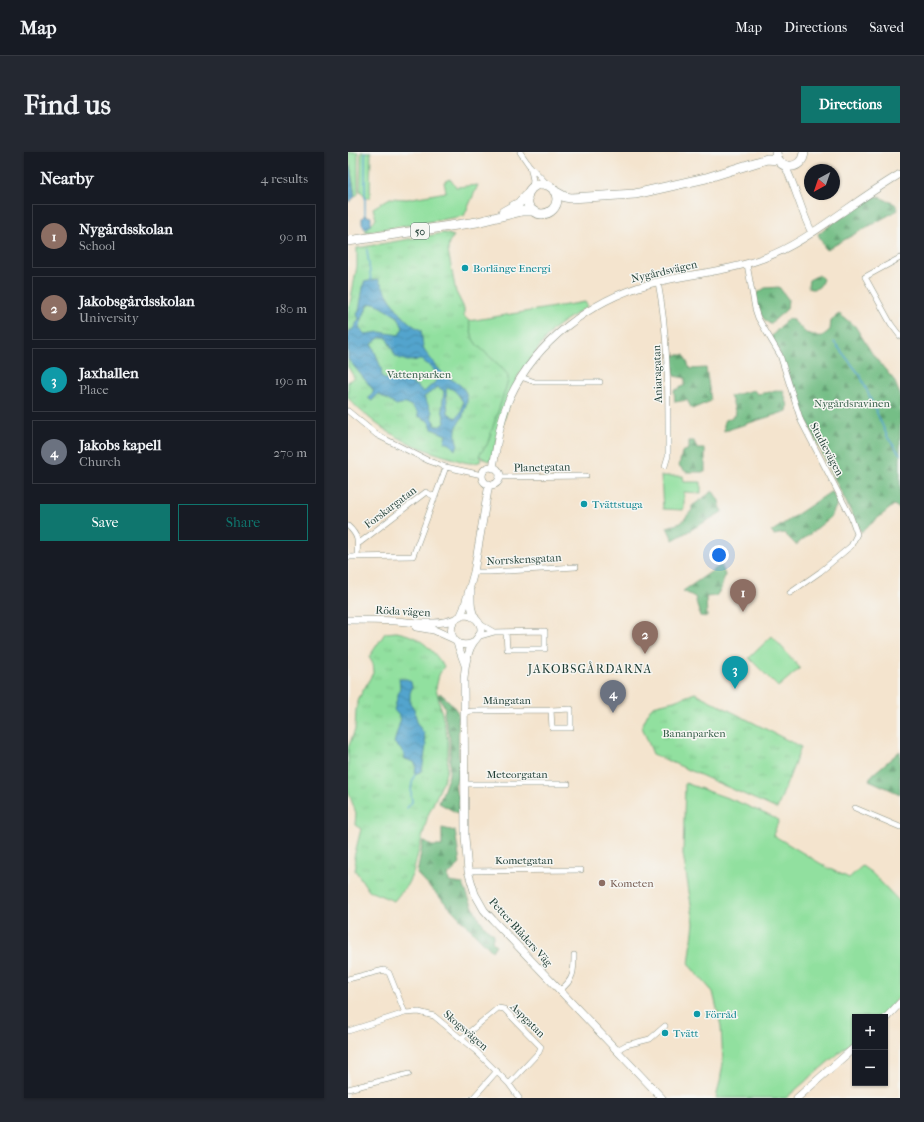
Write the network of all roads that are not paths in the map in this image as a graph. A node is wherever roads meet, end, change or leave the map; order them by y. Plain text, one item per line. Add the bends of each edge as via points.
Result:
1 (520, 152) edge
2 (768, 152) edge
3 (806, 154) edge
4 (777, 156) edge
5 (529, 165) junction
6 (785, 166) junction
7 (795, 166) junction
8 (900, 174) edge
9 (794, 184) junction
10 (553, 189) junction
11 (530, 191) junction
12 (635, 194) junction
13 (586, 197) junction
14 (553, 208) junction
15 (533, 211) junction
16 (491, 219) junction
17 (812, 233) junction
18 (348, 241) edge
19 (900, 258) edge
20 (747, 264) junction
21 (658, 282) junction
22 (900, 336) edge
23 (521, 377) junction
24 (600, 382) dead end
25 (348, 411) edge
26 (665, 466) dead end
27 (446, 467) junction
28 (493, 468) junction
29 (482, 475) junction
30 (586, 476) dead end
31 (499, 477) junction
32 (489, 484) junction
33 (435, 497) junction
34 (348, 526) edge
35 (358, 544) junction
36 (357, 556) junction
37 (348, 557) edge
38 (576, 567) dead end
39 (474, 572) junction
40 (471, 583) junction
41 (790, 593) dead end
42 (458, 618) junction
43 (348, 620) edge
44 (478, 622) junction
45 (348, 624) edge
46 (494, 632) junction
47 (506, 632) junction
48 (480, 636) junction
49 (456, 641) junction
50 (473, 644) junction
51 (465, 665) junction
52 (551, 710) junction
53 (464, 712) junction
54 (466, 784) junction
55 (568, 784) dead end
56 (855, 808) dead end
57 (900, 827) edge
58 (581, 870) dead end
59 (468, 871) junction
60 (574, 955) dead end
61 (348, 979) edge
62 (560, 990) junction
63 (900, 1003) edge
64 (405, 1013) junction
65 (888, 1016) edge
66 (665, 1026) dead end
67 (348, 1031) edge
68 (462, 1038) junction
69 (617, 1050) junction
70 (852, 1050) edge
71 (497, 1071) junction
72 (409, 1074) dead end
73 (509, 1084) junction
74 (348, 1089) edge
75 (473, 1098) edge
76 (519, 1098) edge
77 (662, 1098) edge
78 (797, 1098) edge

1 - 5 street
2 - 12 highway
3 - 7 highway
4 - 6 highway
4 - 12 highway via 706,178
5 - 10 street
5 - 11 street via 532,176
6 - 7 highway
6 - 9 street
7 - 9 street
8 - 17 street, Nygårdsvägen
9 - 17 street
10 - 11 highway via 540,185
10 - 13 highway via 565,197
10 - 14 highway via 557,200
11 - 15 highway via 527,203
11 - 16 highway, 50 via 513,206
12 - 13 highway
13 - 14 highway
14 - 15 highway via 544,214
15 - 16 highway, 50 via 522,211
16 - 18 highway, 50
17 - 20 street, Nygårdsvägen via 785,249
19 - 22 street via 865,276
20 - 21 street, Nygårdsvägen
20 - 41 street, Studievägen via 758,318 780,355 801,421 851,517 857,534 851,546
21 - 23 street, Nygårdsvägen via 624,292 595,306 558,334
21 - 26 street, Aniaragatan via 665,326 668,456
23 - 24 street via 535,382
23 - 28 street, Nygårdsvägen via 502,420
25 - 27 street via 377,435
27 - 29 street
27 - 33 street
28 - 29 street via 486,469
28 - 31 street via 497,470
29 - 32 street
30 - 31 street, Planetgatan
31 - 32 street via 497,482
32 - 39 street
33 - 35 street, Forskargatan via 426,492
33 - 36 street via 413,556
34 - 35 street, Forskargatan via 354,532
35 - 36 street
36 - 37 street
38 - 39 street, Norrskensgatan
39 - 40 street
40 - 42 street
40 - 44 street via 473,616
42 - 43 street, Röda vägen via 433,624
42 - 44 street via 468,616
42 - 49 street via 451,627
44 - 46 street
44 - 48 street via 481,628
45 - 49 street, Röda vägen via 421,627 434,630
46 - 47 street
46 - 48 street
47 - 47 street via 545,631 545,649 507,649
48 - 50 street
49 - 50 street via 465,645
49 - 51 street, Petter Blåders Väg
50 - 51 street, Petter Blåders Väg
51 - 53 street, Petter Blåders Väg
52 - 52 street, Mångatan via 571,709 571,728 552,728
52 - 53 street, Mångatan
53 - 54 street, Petter Blåders Väg
54 - 55 street, Meteorgatan
54 - 59 street, Petter Blåders Väg via 465,837
56 - 57 street
58 - 59 street, Kometgatan
59 - 62 street, Petter Blåders Väg via 475,894 484,910
60 - 62 street via 570,982
61 - 64 street via 384,970 389,973
62 - 69 street, Petter Blåders Väg
63 - 65 street
64 - 67 street, Skogsvägen
64 - 68 street, Skogsvägen via 419,1012 434,1016
66 - 69 street via 650,1039
68 - 71 street, Skogsvägen
68 - 73 street, Aspgatan via 498,1008 504,1009 540,1047 539,1052
69 - 77 street, Petter Blåders Väg
70 - 78 street
71 - 73 street, Skogsvägen
71 - 75 street
72 - 74 street
73 - 76 street, Skogsvägen

